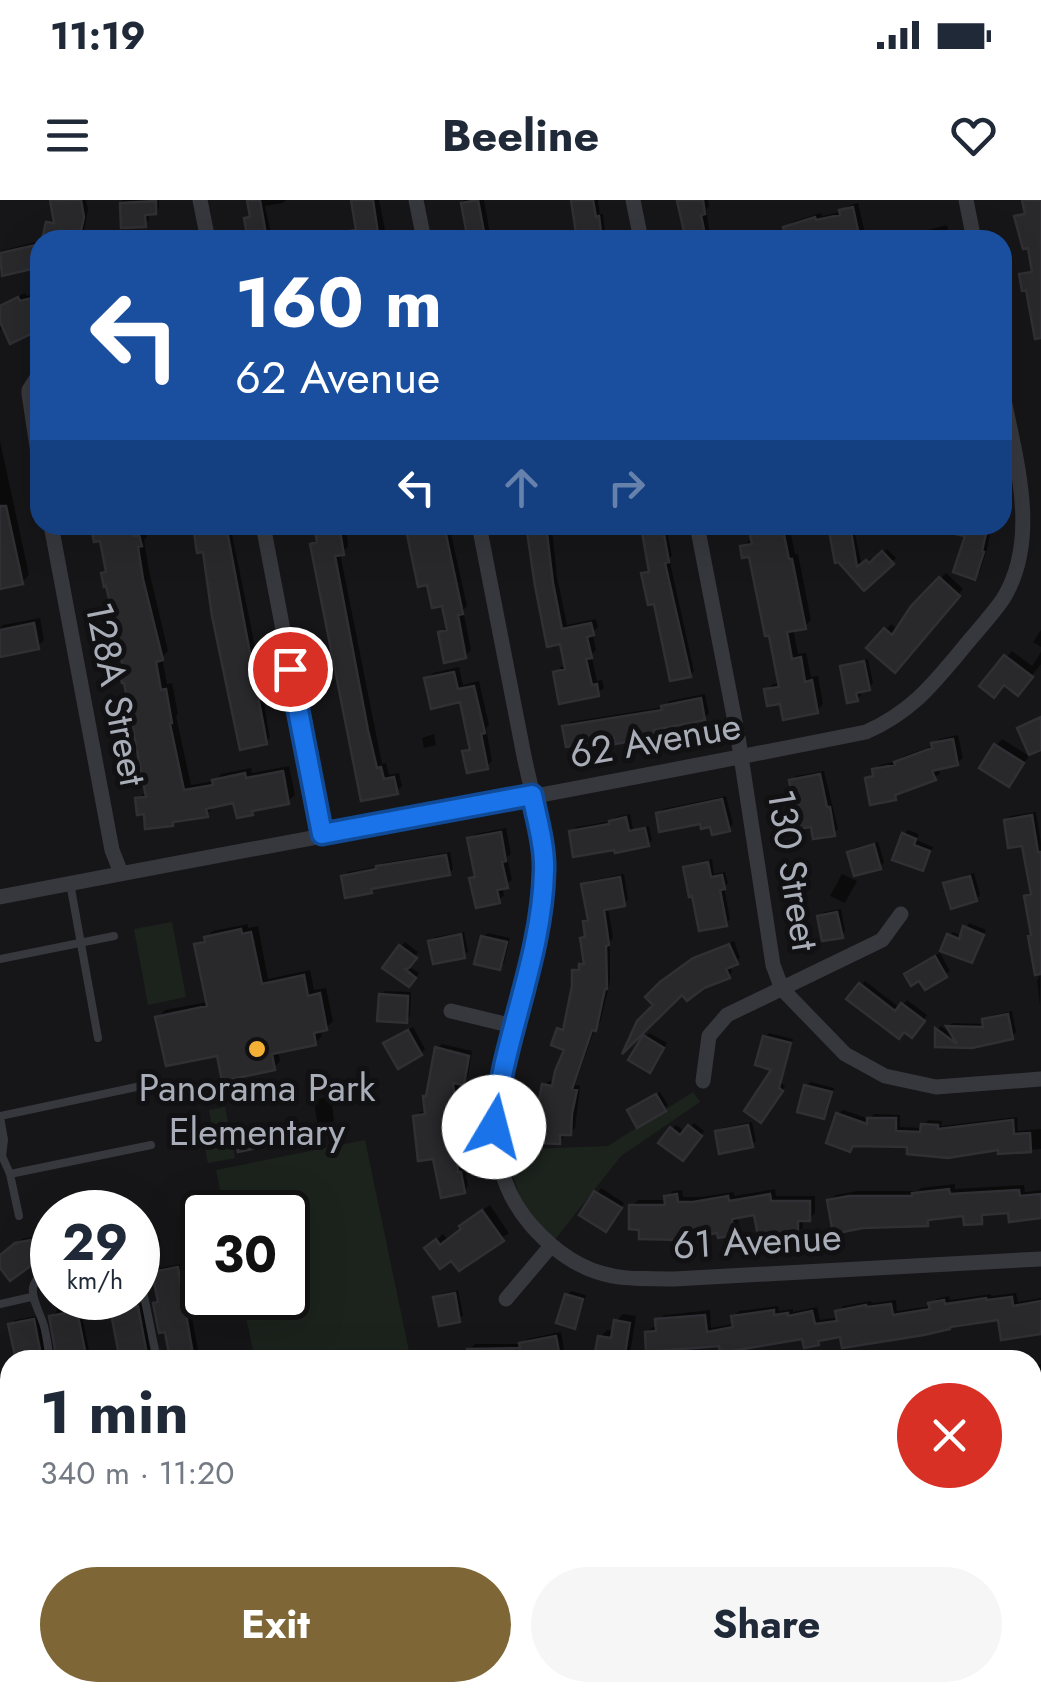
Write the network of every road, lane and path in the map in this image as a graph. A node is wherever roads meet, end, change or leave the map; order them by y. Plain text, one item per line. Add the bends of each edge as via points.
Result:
1 (200, 200) edge
2 (416, 200) edge
3 (633, 200) edge
4 (966, 200) edge
5 (206, 230) edge
6 (422, 230) edge
7 (639, 230) edge
8 (972, 230) edge
9 (1012, 477) edge
10 (53, 535) edge
11 (265, 535) edge
12 (481, 535) edge
13 (699, 535) edge
14 (741, 757) junction
15 (532, 795) junction
16 (322, 834) junction
17 (121, 873) junction
18 (70, 883) junction
19 (0, 897) edge
20 (901, 914) dead end
21 (114, 936) dead end
22 (79, 943) junction
23 (0, 959) edge
24 (782, 989) junction
25 (451, 1011) dead end
26 (513, 1026) junction
27 (98, 1038) dead end
28 (1041, 1079) edge
29 (703, 1081) dead end
30 (141, 1086) dead end
31 (0, 1116) edge
32 (151, 1145) dead end
33 (1, 1156) edge
34 (10, 1174) junction
35 (18, 1216) dead end
36 (550, 1247) junction
37 (1041, 1260) edge
38 (30, 1298) edge
39 (506, 1298) dead end
40 (0, 1304) edge
41 (42, 1320) edge
42 (148, 1320) edge
43 (48, 1350) edge
44 (154, 1350) edge

1 - 5 street
2 - 6 street
3 - 7 street
4 - 8 street
9 - 14 street, 62 Avenue via 1026,511 1015,577 926,693 866,732
10 - 17 street, 128A Street
11 - 16 street
12 - 15 street
13 - 14 street, 130 Street
14 - 15 street, 62 Avenue
14 - 24 street, 130 Street
15 - 16 street, 62 Avenue
15 - 26 street via 544,882
16 - 17 street, 62 Avenue
17 - 18 street, 62 Avenue
18 - 19 street, 62 Avenue
18 - 22 lane
20 - 24 street via 882,940
21 - 22 lane
22 - 23 lane
22 - 27 lane
24 - 28 street via 845,1054 885,1076 936,1087
24 - 29 street via 727,1015 709,1036
25 - 26 street
26 - 36 street via 497,1094 498,1154 506,1190
30 - 31 lane
31 - 33 lane
32 - 34 lane
33 - 34 lane
34 - 35 lane
36 - 37 street, 61 Avenue via 613,1276 674,1279
36 - 39 street
38 - 40 lane
41 - 43 lane
42 - 44 lane

